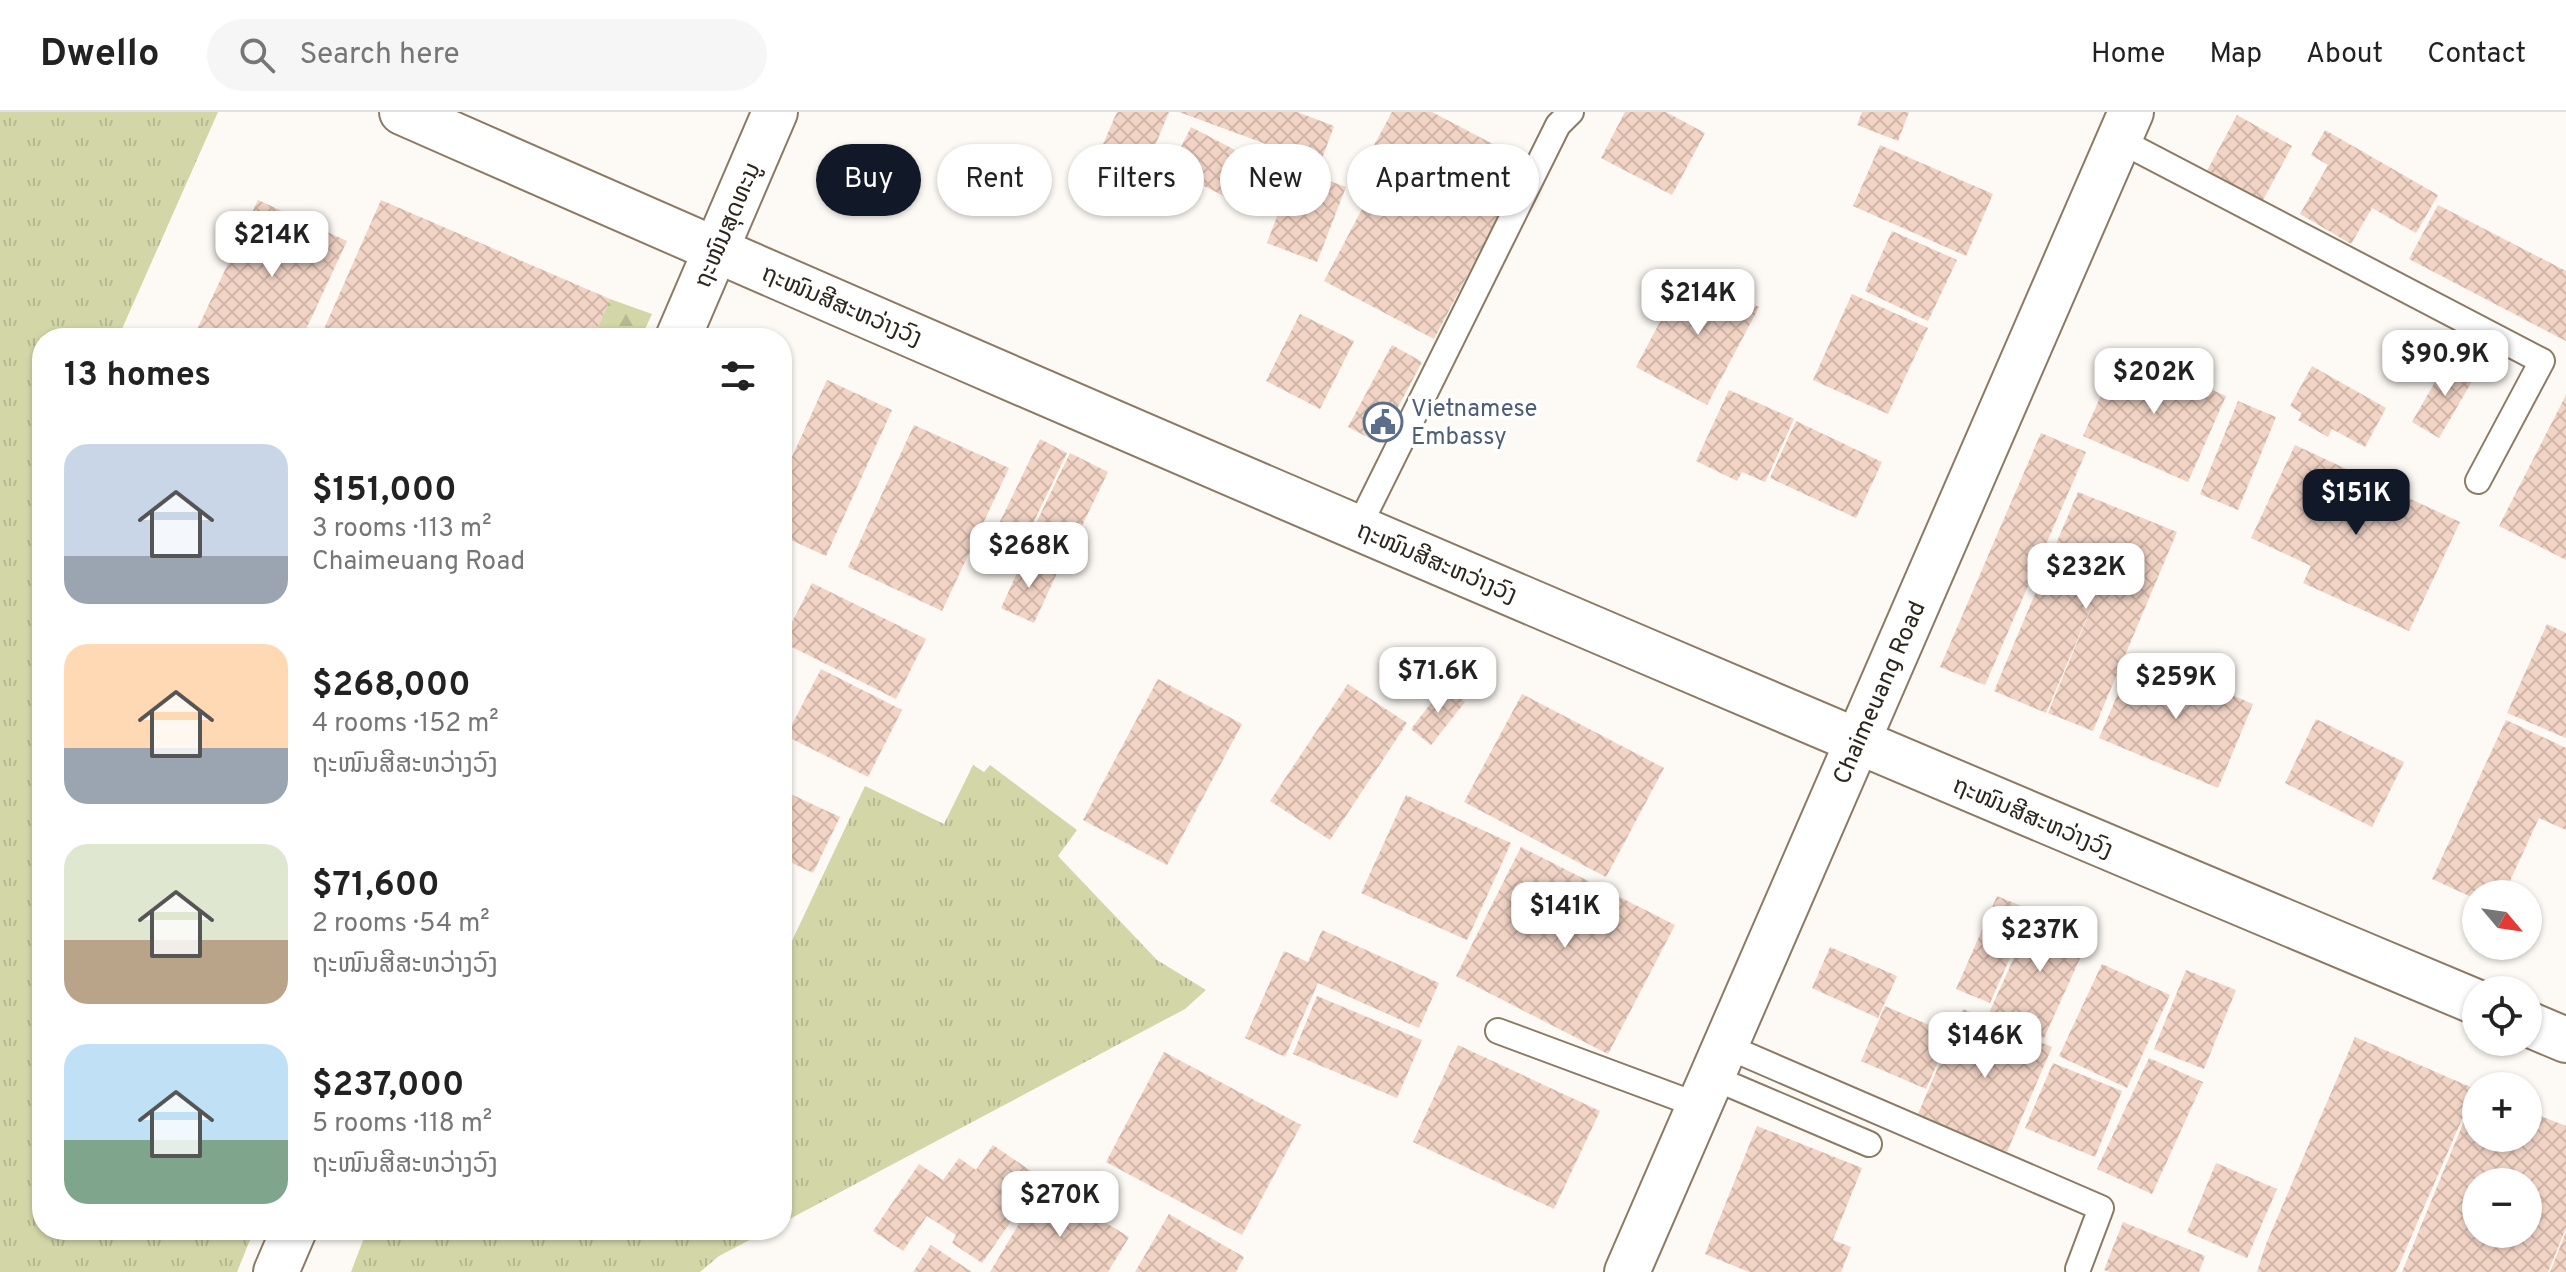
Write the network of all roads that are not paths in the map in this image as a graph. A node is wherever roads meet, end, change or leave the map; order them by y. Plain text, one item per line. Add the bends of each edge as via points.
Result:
1 (402, 112) edge
2 (775, 112) edge
3 (1565, 114) edge
4 (2125, 126) edge
5 (716, 250) junction
6 (682, 328) edge
7 (2478, 481) dead end
8 (1358, 528) junction
9 (1858, 743) junction
10 (2462, 996) edge
11 (2542, 1030) edge
12 (1498, 1031) dead end
13 (2566, 1040) edge
14 (1713, 1076) junction
15 (1869, 1144) dead end
16 (290, 1240) edge
17 (2078, 1269) dead end
18 (276, 1272) edge
19 (1627, 1272) edge

1 - 5 street, ຖະໜົນສີສະຫວ່າງວົງ
2 - 5 street, ຖະໜົນສຸດທະນູ
3 - 8 lane
4 - 7 lane via 2542,361
4 - 9 street, Chaimeuang Road
5 - 6 street, ຖະໜົນສຸດທະນູ
5 - 8 street, ຖະໜົນສີສະຫວ່າງວົງ
8 - 9 street, ຖະໜົນສີສະຫວ່າງວົງ
9 - 10 street, ຖະໜົນສີສະຫວ່າງວົງ
9 - 14 street, Chaimeuang Road
11 - 13 street
12 - 14 lane
14 - 15 lane
14 - 17 lane via 2101,1208
14 - 19 street, Chaimeuang Road
16 - 18 street

